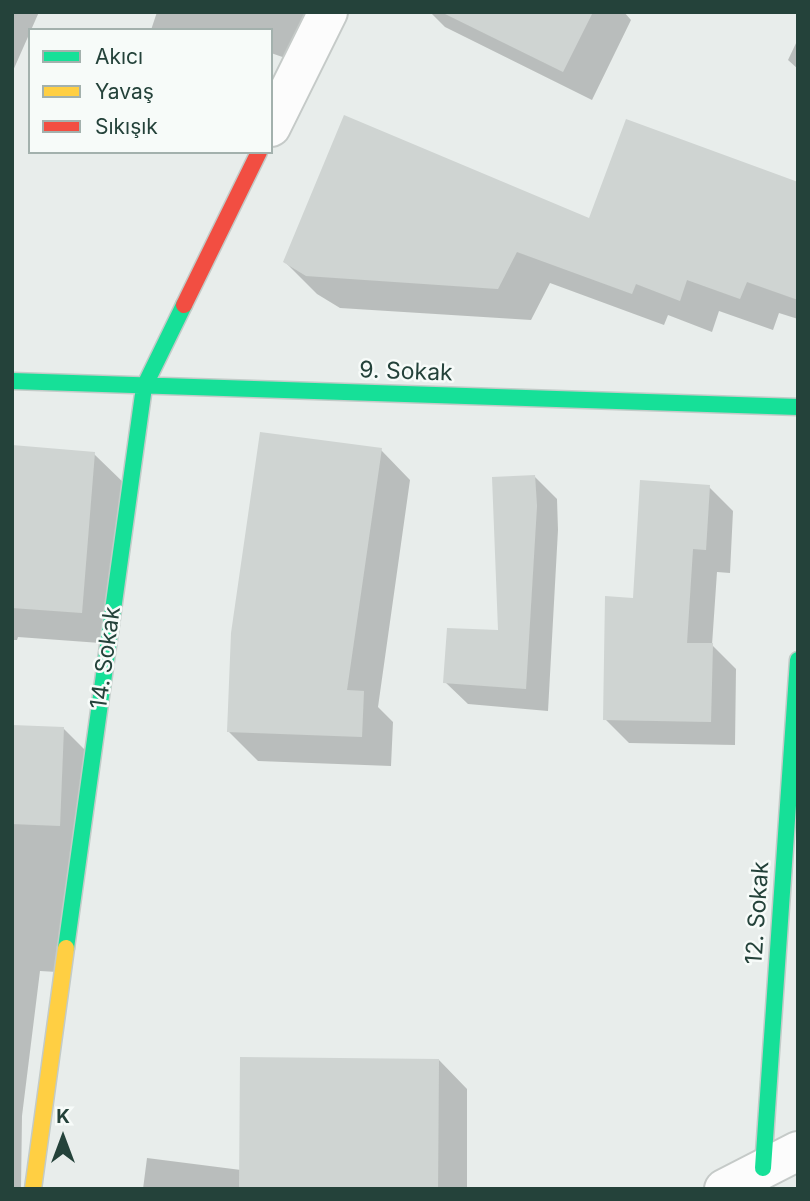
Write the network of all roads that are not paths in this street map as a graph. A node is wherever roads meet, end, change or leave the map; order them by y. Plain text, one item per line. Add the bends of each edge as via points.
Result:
1 (328, 12) edge
2 (273, 123) edge
3 (258, 154) edge
4 (12, 381) edge
5 (144, 387) junction
6 (798, 407) edge
7 (798, 660) edge
8 (798, 1151) edge
9 (763, 1168) junction
10 (33, 1189) edge
11 (724, 1189) edge

1 - 2 street
3 - 5 street, 14. Sokak
4 - 5 street, 9. Sokak
5 - 6 street, 9. Sokak
5 - 10 street, 14. Sokak
7 - 9 street, 12. Sokak
8 - 9 street
9 - 11 street

